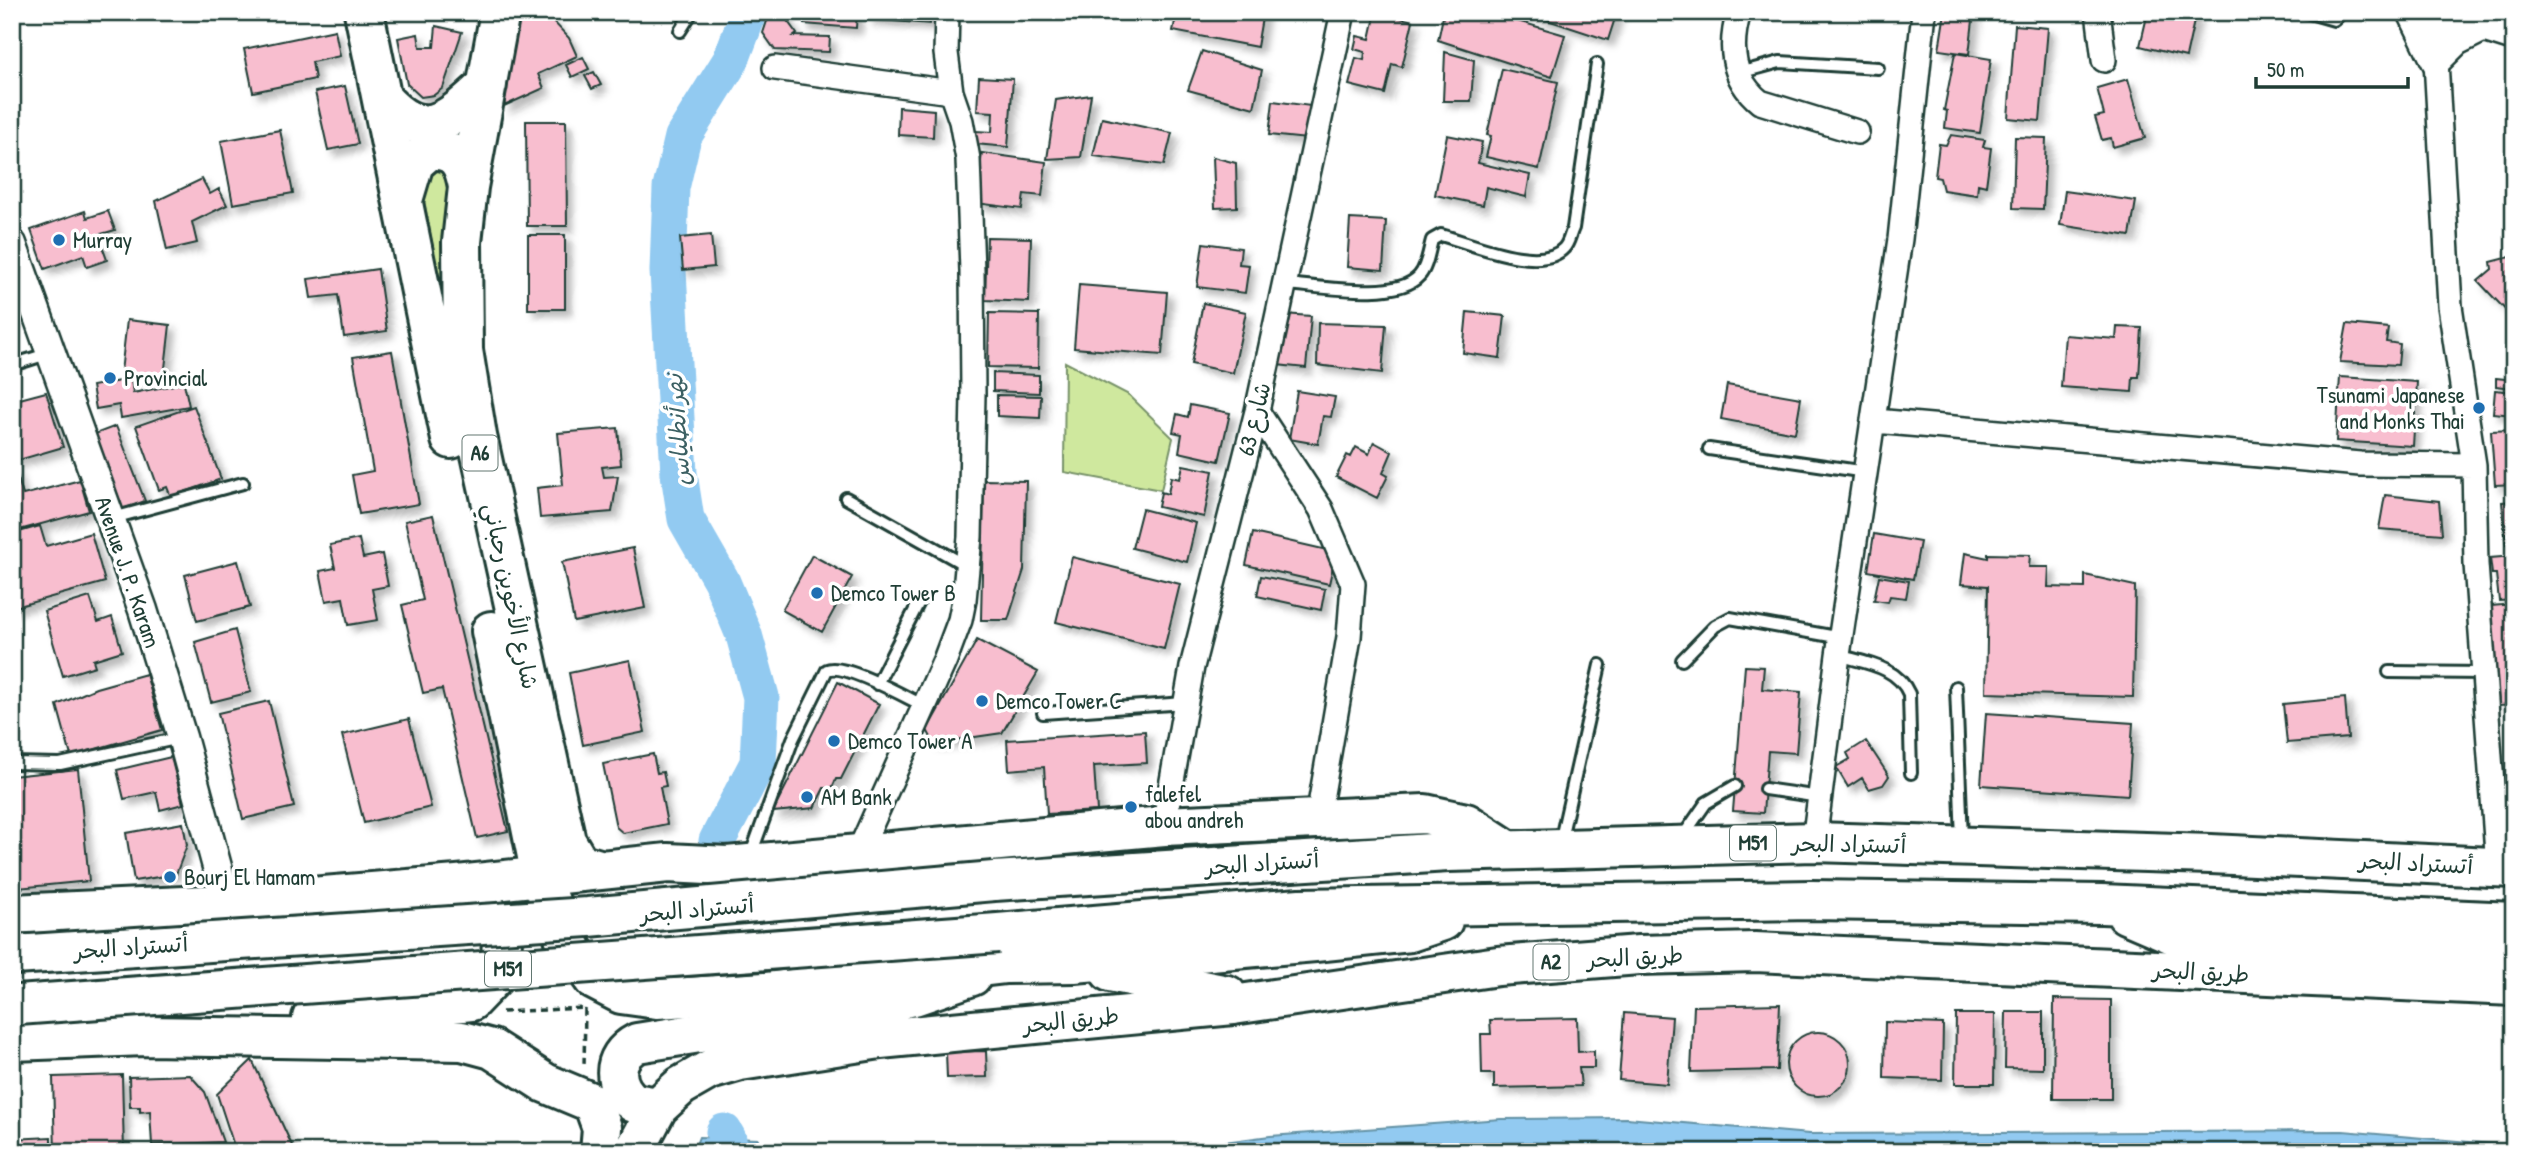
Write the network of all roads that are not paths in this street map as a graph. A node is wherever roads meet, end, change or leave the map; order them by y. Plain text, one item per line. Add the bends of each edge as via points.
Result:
1 (364, 12) edge
2 (500, 12) edge
3 (692, 12) edge
4 (947, 12) edge
5 (1343, 12) edge
6 (1739, 12) edge
7 (1924, 12) edge
8 (2098, 12) edge
9 (2306, 12) edge
10 (2342, 12) edge
11 (2412, 12) edge
12 (2439, 13) edge
13 (2482, 28) junction
14 (680, 31) dead end
15 (2514, 37) edge
16 (2104, 60) dead end
17 (2436, 61) junction
18 (1597, 64) dead end
19 (775, 68) dead end
20 (1878, 68) dead end
21 (1739, 73) junction
22 (487, 85) junction
23 (951, 92) junction
24 (382, 99) junction
25 (1857, 132) dead end
26 (468, 187) junction
27 (403, 200) junction
28 (12, 244) edge
29 (1286, 284) junction
30 (51, 353) junction
31 (12, 365) edge
32 (1257, 411) junction
33 (1875, 421) junction
34 (1709, 449) dead end
35 (2474, 465) junction
36 (1866, 472) junction
37 (243, 483) dead end
38 (846, 498) dead end
39 (110, 518) junction
40 (967, 566) junction
41 (920, 600) dead end
42 (1840, 646) junction
43 (1682, 660) dead end
44 (1600, 665) dead end
45 (2389, 672) dead end
46 (2484, 673) junction
47 (877, 684) junction
48 (1956, 687) dead end
49 (1185, 703) junction
50 (924, 706) junction
51 (1043, 713) dead end
52 (182, 737) junction
53 (12, 763) edge
54 (1911, 774) dead end
55 (1735, 786) dead end
56 (1765, 789) dead end
57 (1820, 797) junction
58 (1318, 817) junction
59 (1164, 826) junction
60 (1814, 842) junction
61 (1677, 845) junction
62 (1962, 846) junction
63 (1559, 848) junction
64 (1506, 849) junction
65 (857, 856) junction
66 (737, 865) junction
67 (2506, 867) edge
68 (599, 869) junction
69 (541, 876) junction
70 (457, 886) junction
71 (227, 904) junction
72 (2102, 904) junction
73 (1488, 906) junction
74 (2514, 922) edge
75 (17, 932) edge
76 (1002, 948) junction
77 (2514, 958) edge
78 (1074, 963) junction
79 (2514, 986) edge
80 (765, 992) junction
81 (1233, 1005) junction
82 (14, 1017) edge
83 (146, 1036) junction
84 (12, 1056) edge
85 (658, 1107) junction
86 (600, 1152) edge
87 (634, 1152) edge

1 - 24 highway, شارع الأخوين رحباني / A6
2 - 22 highway, شارع الأخوين رحباني / A6
3 - 14 lane
4 - 23 street
5 - 29 street, شارع 63
6 - 21 street via 1731,38
7 - 33 street
8 - 16 street
9 - 10 lane via 2326,20 2334,20
11 - 17 street
12 - 13 street
12 - 17 street
13 - 15 street
13 - 17 street via 2456,41
17 - 35 street via 2450,306
18 - 29 lane via 1573,228 1565,247 1553,256 1528,260 1441,235 1432,240 1421,275 1408,285 1390,290
19 - 23 street
20 - 21 lane via 1780,62
21 - 25 street via 1748,92 1760,102
22 - 24 highway via 443,121 425,126 407,122
22 - 26 highway, شارع الأخوين رحباني / A6
23 - 40 street via 968,159 971,243 973,394
24 - 27 highway, شارع الأخوين رحباني / A6
26 - 27 highway via 459,159 447,151 433,150 414,163
26 - 68 highway, شارع الأخوين رحباني / A6 via 461,321 475,426 566,841 579,863
27 - 69 highway, شارع الأخوين رحباني / A6
28 - 30 street, Avenue J. P. Karam
29 - 32 street, شارع 63
30 - 31 lane
30 - 39 street, Avenue J. P. Karam
32 - 49 street, شارع 63
32 - 58 street via 1321,509 1353,584 1349,637
33 - 35 street via 2360,464
33 - 36 street
34 - 36 lane
35 - 46 street
36 - 42 street
37 - 39 lane
38 - 40 lane
39 - 52 street, Avenue J. P. Karam
40 - 50 street via 960,620
41 - 47 lane
42 - 43 lane via 1730,618 1715,626
42 - 54 lane via 1892,672 1905,685
42 - 57 street
44 - 63 lane
45 - 46 lane
46 - 67 street
47 - 50 lane
47 - 66 lane via 838,667 823,675
48 - 62 lane
49 - 51 lane
49 - 59 street, شارع 63
50 - 65 street
52 - 53 lane via 60,764
52 - 71 street, Avenue J. P. Karam
55 - 61 lane via 1706,803
56 - 57 lane
57 - 60 street
58 - 59 highway
58 - 64 highway via 1445,817 1466,823
59 - 65 highway
60 - 61 highway, أتستراد البحر / M51
60 - 62 highway, أتستراد البحر / M51
61 - 63 highway, أتستراد البحر / M51
62 - 67 highway, أتستراد البحر / M51
63 - 64 highway, أتستراد البحر / M51
64 - 75 highway, أتستراد البحر / M51, bridge via 994,881 588,918
65 - 66 highway
66 - 68 highway via 668,863
66 - 80 highway via 624,883 607,893 596,909 595,932 615,968 646,986
68 - 69 highway
69 - 70 highway
69 - 80 highway, شارع الأخوين رحباني via 551,911 580,964 594,980 621,994 657,999
70 - 71 highway
70 - 83 highway via 486,906 502,940 495,976 471,1001
71 - 75 highway
72 - 73 highway, أتستراد البحر / M51 via 1811,900
72 - 74 highway, أتستراد البحر / M51
72 - 77 highway via 2175,935 2309,948
73 - 76 highway, أتستراد البحر / M51 via 1300,908
73 - 78 highway via 1410,932
76 - 78 highway
76 - 80 highway
76 - 82 highway, أتستراد البحر / M51, bridge
76 - 85 highway via 914,996 637,1042 619,1060 619,1086 634,1103
78 - 81 highway via 1227,995
79 - 81 highway, طريق البحر / A2 via 1755,952 1499,966
81 - 85 highway, طريق البحر / A2 via 880,1039 740,1061 709,1070
82 - 83 highway
83 - 84 street
83 - 86 highway via 478,1044 545,1083 593,1103 602,1128
85 - 87 highway, طريق البحر / A2

